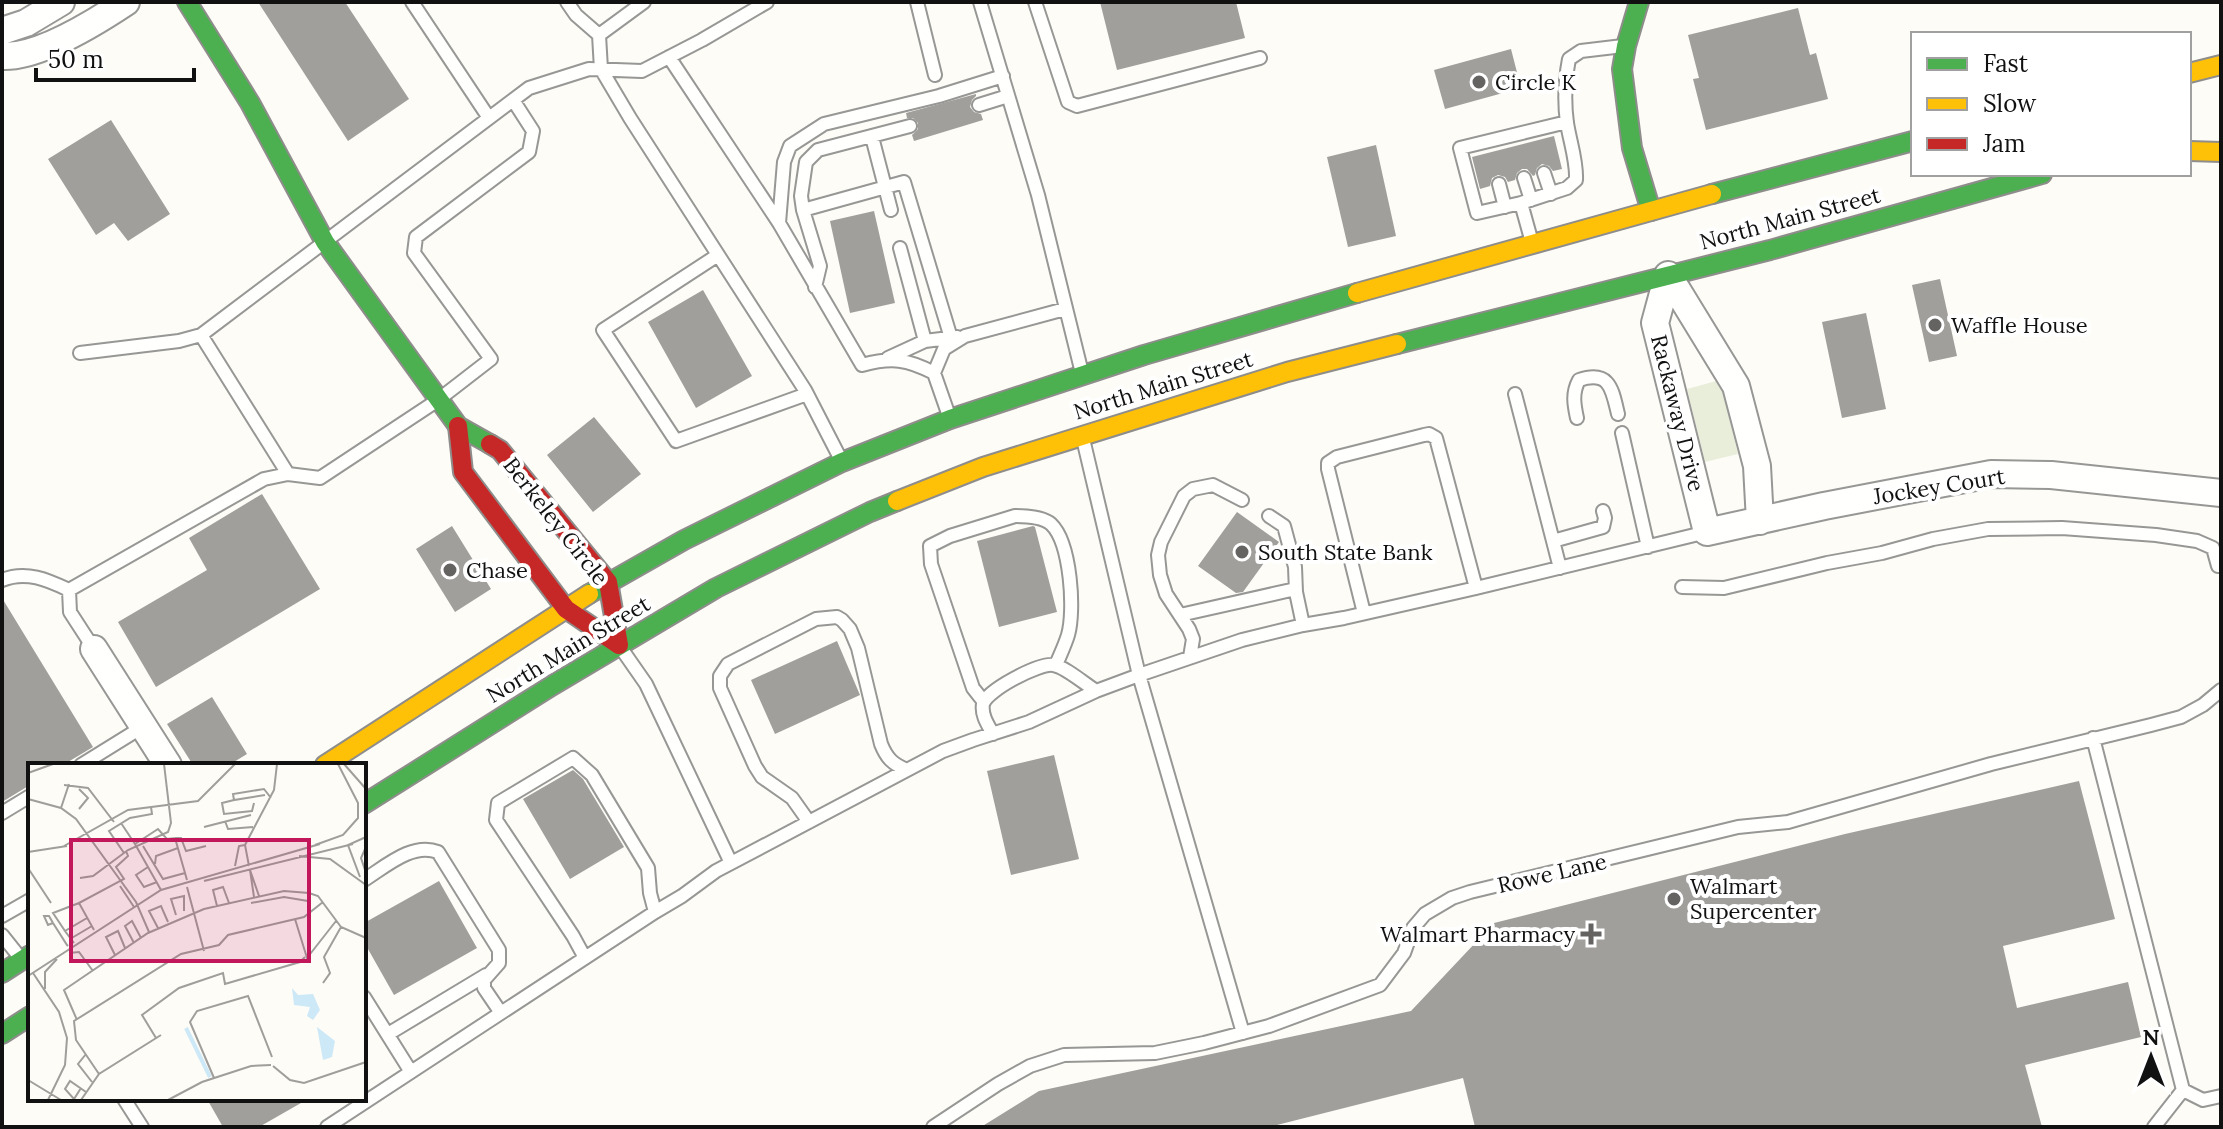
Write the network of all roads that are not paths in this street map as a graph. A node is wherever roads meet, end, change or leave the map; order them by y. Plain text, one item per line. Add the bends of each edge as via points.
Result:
1 (61, 2) edge
2 (126, 2) edge
3 (187, 2) edge
4 (412, 2) edge
5 (567, 2) edge
6 (644, 2) edge
7 (767, 2) edge
8 (917, 2) edge
9 (980, 2) edge
10 (1035, 2) edge
11 (1639, 2) edge
12 (599, 35) junction
13 (1626, 46) junction
14 (4, 51) edge
15 (669, 57) junction
16 (1260, 58) dead end
17 (2221, 65) edge
18 (601, 69) junction
19 (2191, 72) edge
20 (935, 75) dead end
21 (1003, 76) junction
22 (1008, 96) junction
23 (513, 100) junction
24 (979, 105) dead end
25 (489, 118) junction
26 (1567, 122) junction
27 (910, 126) dead end
28 (2210, 133) dead end
29 (872, 137) junction
30 (2191, 138) edge
31 (1911, 142) edge
32 (2191, 151) edge
33 (2221, 152) edge
34 (1544, 173) dead end
35 (2035, 176) edge
36 (1524, 178) dead end
37 (1499, 184) dead end
38 (885, 187) junction
39 (1551, 194) junction
40 (1526, 202) junction
41 (1505, 207) junction
42 (803, 210) junction
43 (891, 210) dead end
44 (1653, 217) junction
45 (779, 223) junction
46 (325, 242) junction
47 (1532, 244) junction
48 (900, 248) dead end
49 (718, 255) junction
50 (1667, 269) junction
51 (815, 287) junction
52 (1065, 309) junction
53 (201, 335) junction
54 (965, 336) junction
55 (951, 338) junction
56 (925, 341) junction
57 (80, 353) dead end
58 (885, 359) junction
59 (934, 373) junction
60 (1083, 375) junction
61 (807, 394) junction
62 (1515, 394) dead end
63 (438, 400) junction
64 (1618, 414) dead end
65 (1577, 418) dead end
66 (950, 419) junction
67 (458, 426) junction
68 (1622, 433) dead end
69 (1082, 436) junction
70 (842, 462) junction
71 (288, 474) junction
72 (2221, 493) edge
73 (1242, 500) dead end
74 (1603, 511) dead end
75 (1269, 516) dead end
76 (1760, 521) junction
77 (1707, 532) junction
78 (1553, 541) junction
79 (1648, 547) junction
80 (2218, 566) dead end
81 (1560, 568) junction
82 (2, 580) edge
83 (608, 582) junction
84 (1682, 587) dead end
85 (1476, 588) junction
86 (69, 590) junction
87 (1296, 592) junction
88 (566, 609) junction
89 (1364, 613) junction
90 (1180, 615) junction
91 (1303, 625) junction
92 (619, 645) junction
93 (94, 649) joint
94 (1190, 657) junction
95 (1056, 665) junction
96 (1139, 675) junction
97 (2221, 690) edge
98 (1096, 691) junction
99 (984, 702) junction
100 (144, 726) junction
101 (993, 734) junction
102 (2093, 738) junction
103 (84, 763) edge
104 (167, 763) edge
105 (328, 763) edge
106 (907, 770) junction
107 (28, 797) edge
108 (366, 803) edge
109 (2, 813) edge
110 (809, 822) junction
111 (731, 863) junction
112 (366, 879) edge
113 (28, 901) edge
114 (655, 912) junction
115 (2, 916) edge
116 (2, 935) edge
117 (26, 958) edge
118 (585, 958) junction
119 (2, 973) edge
120 (486, 975) junction
121 (366, 1000) edge
122 (501, 1013) junction
123 (28, 1018) edge
124 (1243, 1033) junction
125 (388, 1034) junction
126 (9, 1038) edge
127 (2, 1046) edge
128 (411, 1072) junction
129 (2183, 1090) junction
130 (2221, 1096) edge
131 (127, 1101) edge
132 (143, 1127) edge
133 (327, 1127) edge
134 (933, 1127) edge
135 (2154, 1127) edge

1 - 14 street via 26,23
2 - 14 street via 36,50
3 - 46 main road, Berkeley Circle via 250,103
4 - 25 lane
5 - 12 lane
6 - 12 lane
7 - 15 lane
8 - 20 lane
9 - 21 lane
10 - 16 lane via 1068,102 1077,106
11 - 13 main road
12 - 18 lane
13 - 26 lane via 1581,51 1569,59
13 - 44 main road via 1622,69 1632,148
15 - 18 lane via 642,71
15 - 45 lane
17 - 19 main road
18 - 23 lane via 529,88
18 - 49 lane
21 - 22 lane
21 - 45 lane via 824,124 790,146
22 - 24 lane
22 - 52 lane
23 - 25 lane
23 - 63 lane via 533,131 529,152 416,237 414,253 491,359
25 - 46 lane
26 - 39 lane via 1576,180
26 - 41 lane via 1514,140 1460,148 1477,213
27 - 29 lane
28 - 30 main road
29 - 38 lane
29 - 42 lane via 818,150 806,162
31 - 44 main road, North Main Street
32 - 33 main road
34 - 39 lane
35 - 50 main road, North Main Street via 1770,250
36 - 40 lane
37 - 41 lane
38 - 42 lane
38 - 43 lane
38 - 55 lane via 904,182
39 - 40 lane
40 - 41 lane
40 - 47 lane
42 - 51 lane via 820,266
44 - 47 main road, North Main Street
45 - 51 lane
46 - 53 lane
46 - 63 main road, Berkeley Circle
47 - 60 main road, North Main Street
48 - 56 lane
49 - 61 lane
49 - 61 lane via 603,330 676,441
50 - 69 main road, North Main Street via 1287,372
50 - 76 street, Rackaway Drive via 1736,386 1757,466
50 - 77 street, Rackaway Drive via 1655,323
51 - 58 lane via 862,365
52 - 54 lane
52 - 60 lane
53 - 57 lane
53 - 71 lane
54 - 55 lane
54 - 59 lane via 944,349
55 - 56 lane
56 - 58 lane
58 - 59 lane
59 - 66 lane
60 - 66 main road, North Main Street
61 - 70 lane
62 - 78 lane
63 - 67 main road, Berkeley Circle
63 - 71 lane via 320,478
64 - 65 lane via 1612,387 1591,377 1579,380 1574,391
66 - 70 main road, North Main Street
67 - 83 main road, Berkeley Circle via 500,450
67 - 88 main road, Berkeley Circle via 463,472
68 - 79 lane
69 - 92 main road, North Main Street via 983,467 870,512 716,588
69 - 96 lane
70 - 83 main road, North Main Street
71 - 86 lane via 264,479
72 - 76 street, Jockey Court via 1991,474
73 - 90 lane via 1213,485 1184,496 1158,555 1166,594
74 - 78 lane via 1603,527
75 - 87 lane via 1284,526
76 - 77 street, Jockey Court
77 - 79 lane
78 - 81 lane
79 - 81 lane
80 - 84 lane via 2213,548 2197,541 2062,528 1988,529 1724,588
81 - 85 lane
82 - 86 lane via 20,575 42,578
83 - 88 main road, North Main Street
83 - 92 main road, Berkeley Circle
85 - 89 lane
85 - 89 lane via 1436,438 1424,435 1328,463
86 - 93 lane via 70,612
87 - 90 lane via 1285,590
87 - 91 lane
88 - 92 main road, Berkeley Circle
88 - 105 main road, North Main Street
89 - 91 lane
90 - 94 lane via 1193,639
91 - 94 lane
92 - 108 main road, North Main Street
92 - 111 lane via 646,684
93 - 100 street
94 - 96 lane
95 - 98 lane
95 - 99 lane via 1040,666 990,693
95 - 99 lane via 1068,634 1071,600 1070,576 1051,524 1015,516 930,546 931,564 973,688
96 - 98 lane
96 - 124 lane
97 - 102 lane, Rowe Lane via 2181,717
98 - 101 lane
99 - 101 lane via 984,717
100 - 103 lane
100 - 104 street
101 - 106 lane
102 - 124 lane, Rowe Lane via 1788,822 1738,827 1452,898 1413,928 1404,953 1380,985
102 - 129 lane
106 - 110 lane
106 - 110 lane via 885,755 858,648 850,629 837,617 816,619 728,664 720,688 755,766 792,798
107 - 109 lane
110 - 111 lane
111 - 114 lane
112 - 120 lane via 409,853 438,852 499,950 499,963
113 - 115 lane
114 - 118 lane
114 - 118 lane via 648,868 592,775 573,758 498,803 496,820
116 - 117 lane
117 - 119 main road
118 - 122 lane
120 - 122 lane via 484,988
120 - 125 lane
121 - 125 lane
122 - 128 lane
123 - 126 main road
124 - 134 lane, Rowe Lane via 1155,1053 1064,1055 1030,1066
125 - 128 lane
126 - 127 lane
128 - 133 lane
129 - 130 lane via 2203,1100
129 - 135 lane
131 - 132 lane

